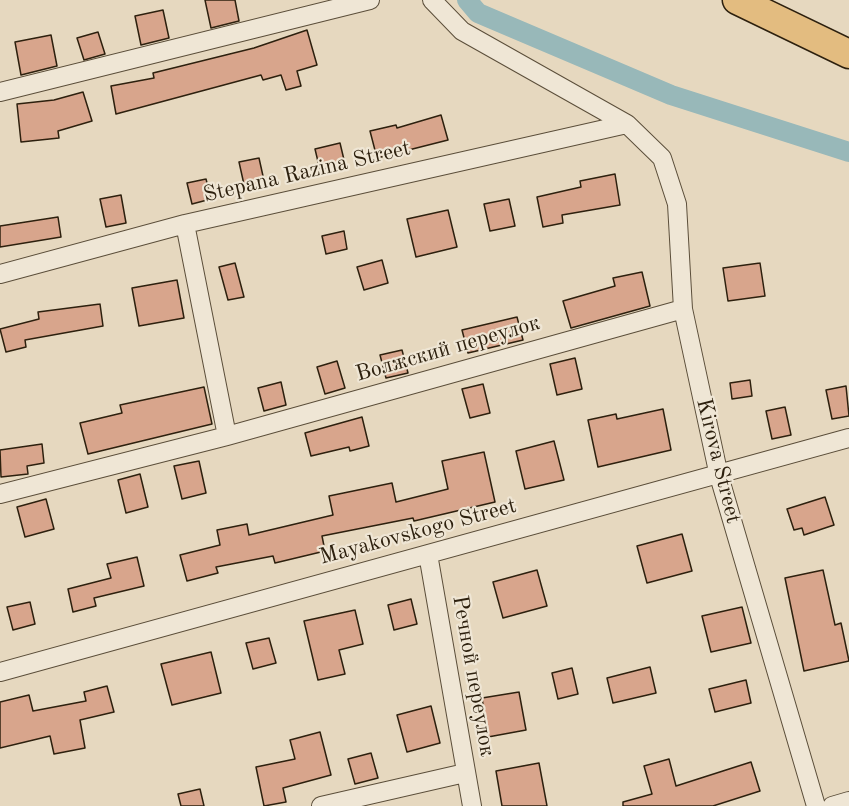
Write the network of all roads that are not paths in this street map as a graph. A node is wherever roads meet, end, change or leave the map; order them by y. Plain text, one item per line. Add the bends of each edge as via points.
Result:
1 (370, 0) edge
2 (432, 0) edge
3 (736, 0) edge
4 (849, 54) edge
5 (0, 92) edge
6 (627, 124) junction
7 (184, 224) junction
8 (0, 274) edge
9 (683, 309) junction
10 (227, 436) junction
11 (849, 438) edge
12 (719, 476) junction
13 (0, 494) edge
14 (428, 554) junction
15 (0, 672) edge
16 (465, 773) junction
17 (849, 801) edge
18 (321, 806) edge
19 (472, 806) edge
20 (816, 806) edge
21 (832, 806) edge

1 - 5 street
2 - 6 street, Kirova Street via 462,31
3 - 4 main road
6 - 7 street, Stepana Razina Street
6 - 9 street, Kirova Street via 662,158 677,204
7 - 8 street, Stepana Razina Street
7 - 10 street
9 - 10 street, Волжский переулок
9 - 12 street, Kirova Street
10 - 13 street, Волжский переулок
11 - 12 street, Mayakovskogo Street
12 - 14 street, Mayakovskogo Street
12 - 20 street, Kirova Street
14 - 15 street, Mayakovskogo Street
14 - 16 street, Речной переулок
16 - 18 street
16 - 19 street, Речной переулок
17 - 21 street

